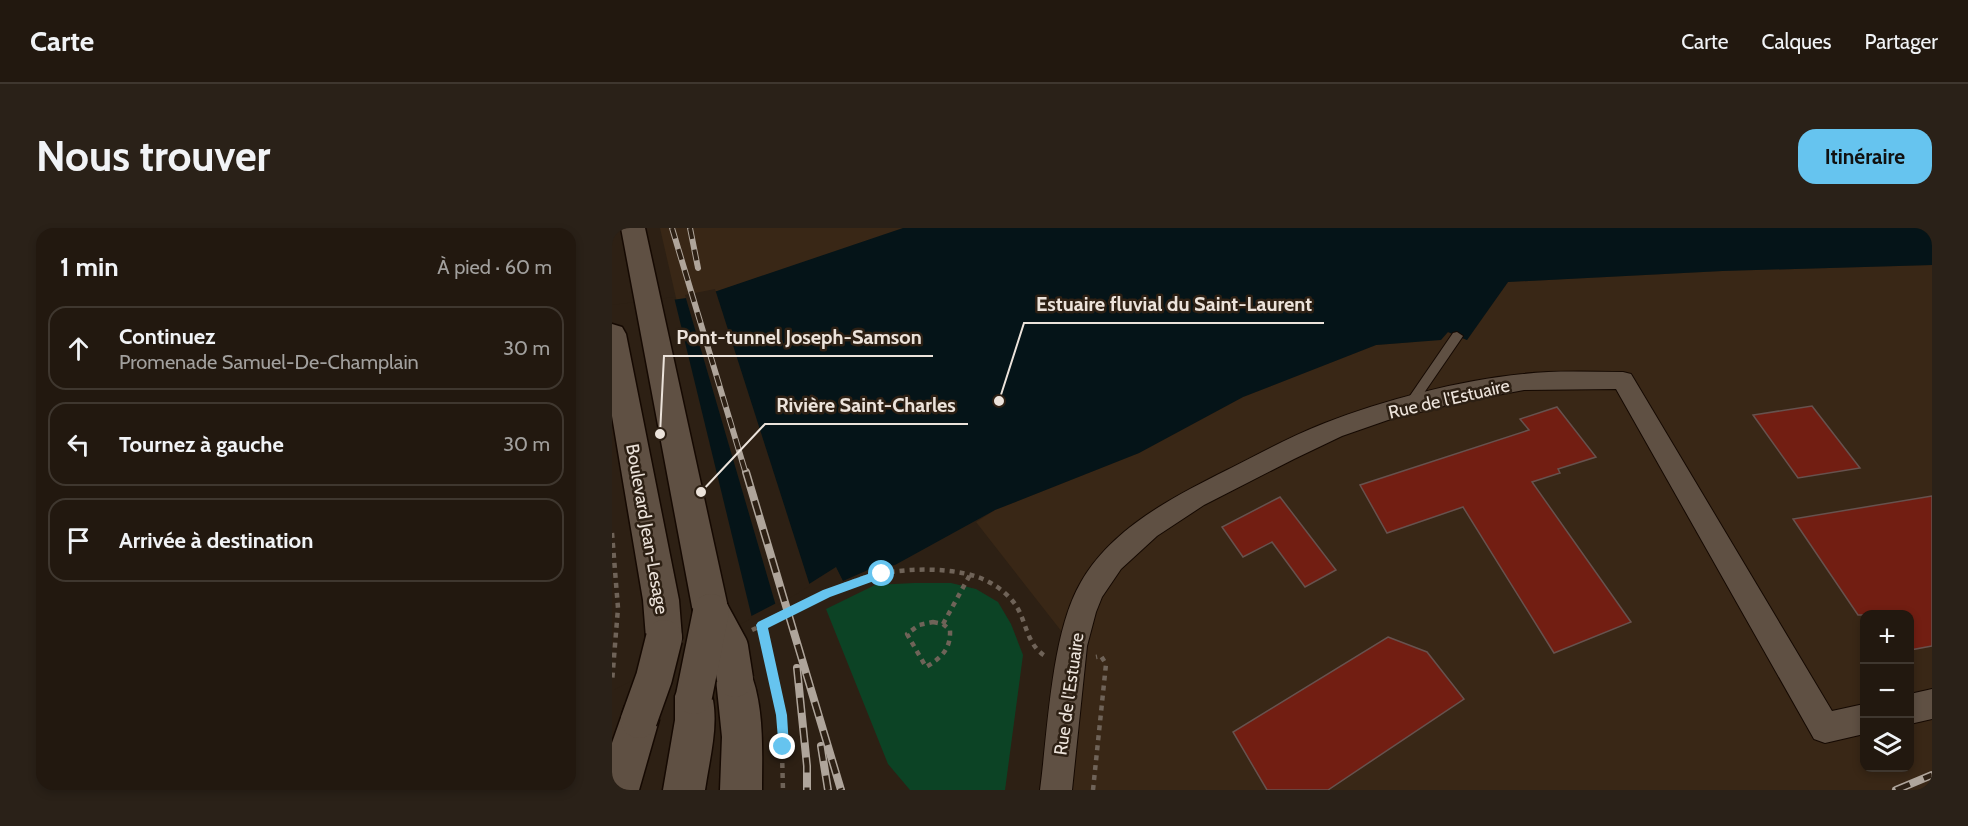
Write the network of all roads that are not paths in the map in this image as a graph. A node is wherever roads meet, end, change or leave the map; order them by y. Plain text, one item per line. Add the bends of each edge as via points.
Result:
1 (633, 228) edge
2 (612, 334) edge
3 (1457, 336) dead end
4 (1409, 406) junction
5 (711, 612) junction
6 (664, 638) junction
7 (694, 696) junction
8 (1932, 704) edge
9 (1914, 708) edge
10 (1860, 720) edge
11 (618, 790) edge
12 (684, 790) edge
13 (741, 790) edge
14 (1056, 790) edge

1 - 5 main road
2 - 6 main road, Boulevard Jean-Lesage via 661,600
3 - 4 lane
4 - 10 street, Rue de l'Estuaire via 1524,382 1623,380 1825,728
4 - 14 street, Rue de l'Estuaire via 1334,429 1195,498 1149,528 1112,561 1090,590 1076,633
5 - 7 main road, bridge
5 - 13 main road, bridge via 730,647 742,737
6 - 7 main road via 682,663
6 - 11 main road, Boulevard Jean-Lesage, bridge
7 - 12 main road via 695,720
8 - 9 street

